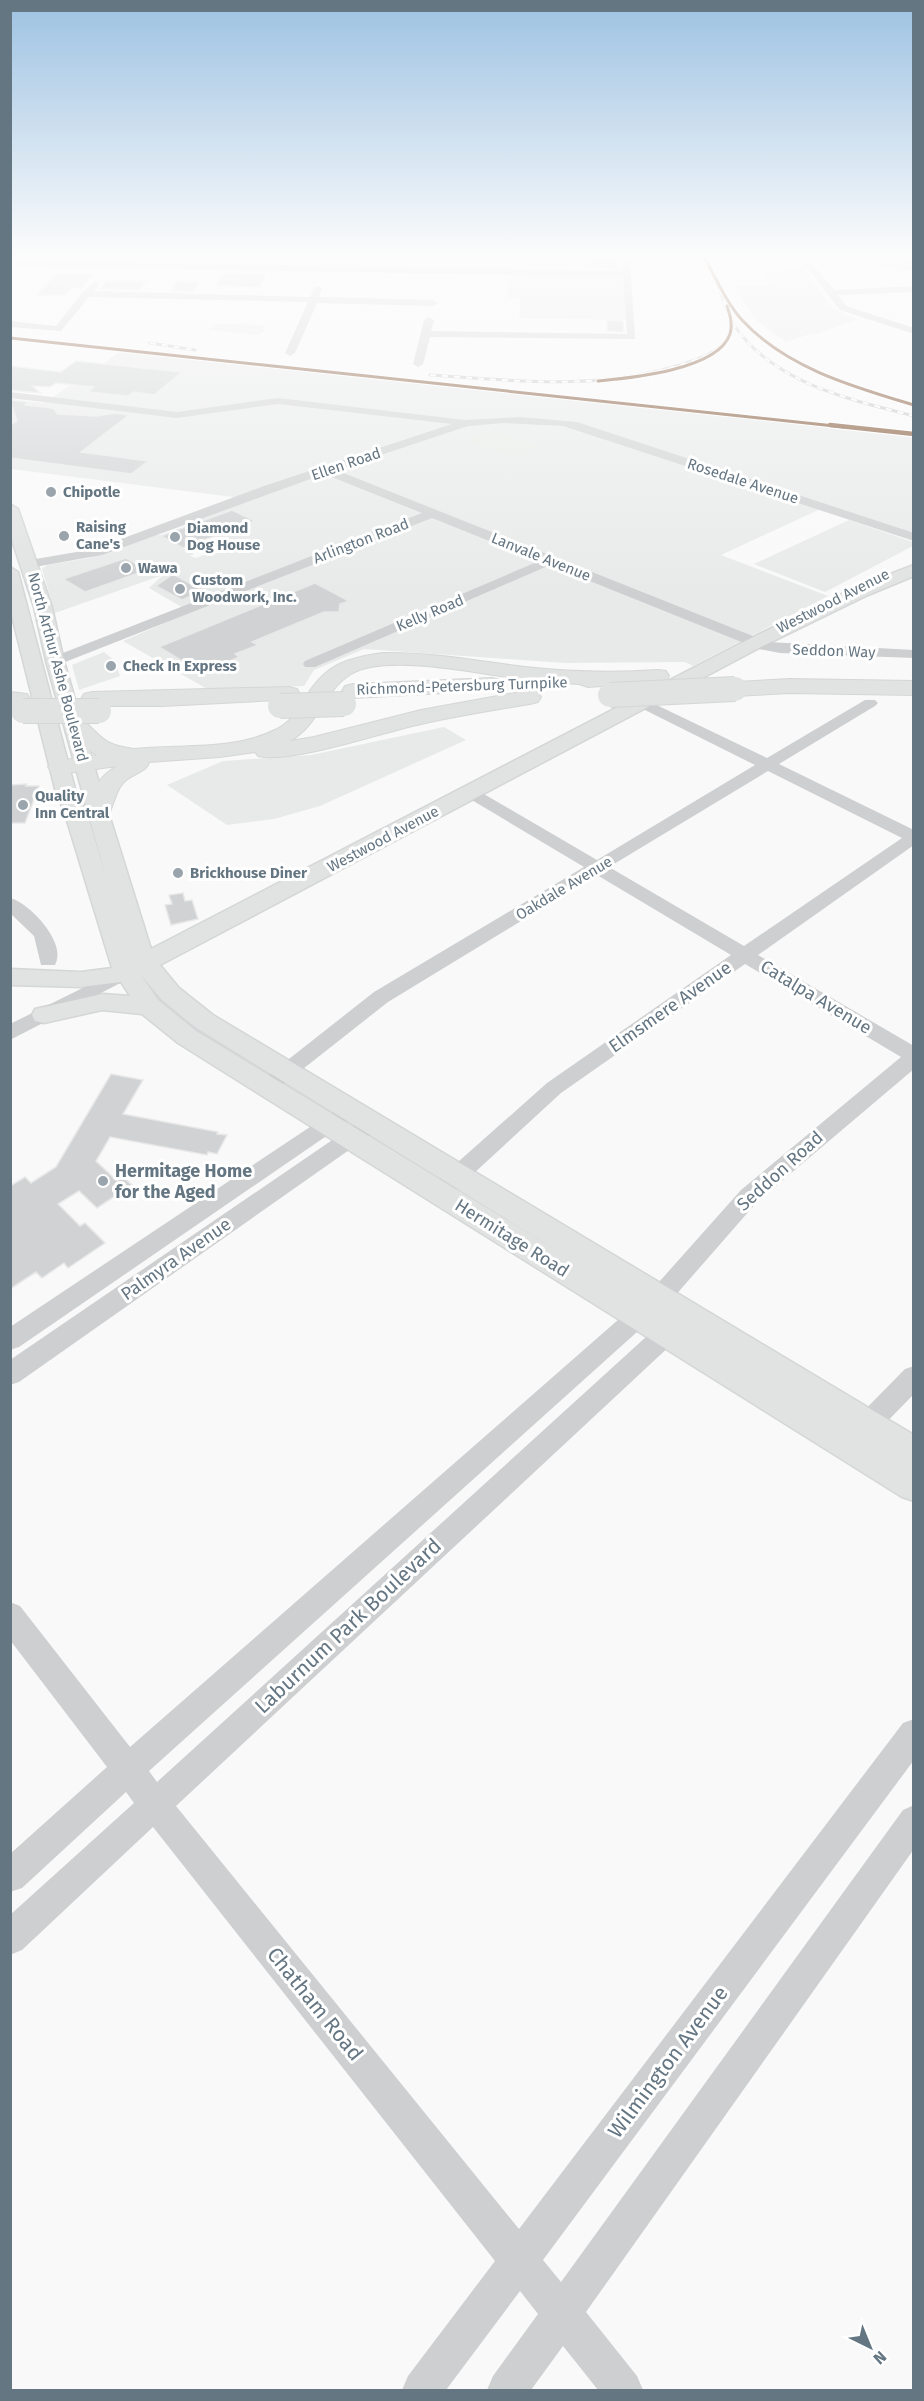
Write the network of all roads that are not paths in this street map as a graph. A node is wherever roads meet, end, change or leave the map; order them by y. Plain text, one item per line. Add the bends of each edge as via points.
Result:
1 (10, 395) edge
2 (466, 423) junction
3 (573, 424) joint
4 (327, 471) junction
5 (10, 509) edge
6 (433, 513) junction
7 (914, 537) edge
8 (914, 557) edge
9 (22, 561) edge
10 (549, 561) junction
11 (914, 562) edge
12 (10, 567) edge
13 (914, 570) edge
14 (10, 572) edge
15 (883, 574) junction
16 (22, 616) junction
17 (754, 643) junction
18 (914, 654) edge
19 (55, 661) junction
20 (310, 664) dead end
21 (914, 674) edge
22 (740, 681) junction
23 (609, 688) junction
24 (914, 688) edge
25 (530, 697) junction
26 (349, 698) junction
27 (642, 703) junction
28 (870, 703) dead end
29 (16, 705) edge
30 (72, 722) junction
31 (140, 759) junction
32 (769, 765) junction
33 (85, 766) junction
34 (61, 770) junction
35 (471, 793) junction
36 (98, 812) junction
37 (913, 837) edge
38 (598, 868) junction
39 (10, 903) edge
40 (745, 955) junction
41 (10, 959) edge
42 (131, 967) junction
43 (43, 970) junction
44 (10, 977) edge
45 (149, 1006) junction
46 (44, 1015) junction
47 (10, 1033) edge
48 (914, 1056) edge
49 (277, 1079) junction
50 (351, 1124) junction
51 (448, 1184) junction
52 (649, 1307) junction
53 (676, 1324) junction
54 (10, 1340) edge
55 (10, 1374) edge
56 (914, 1377) edge
57 (857, 1435) junction
58 (914, 1453) edge
59 (914, 1486) edge
60 (10, 1616) edge
61 (914, 1734) edge
62 (128, 1769) junction
63 (154, 1803) junction
64 (914, 1821) edge
65 (10, 1876) edge
66 (10, 1938) edge
67 (520, 2260) junction
68 (562, 2314) junction
69 (422, 2391) edge
70 (507, 2391) edge
71 (623, 2391) edge

1 - 2 street via 177,415 278,401
2 - 3 street, Ellen Road
2 - 4 street, Ellen Road
3 - 7 street, Rosedale Avenue
4 - 6 street, Lanvale Avenue
4 - 9 street, Ellen Road via 82,556
5 - 9 main road, North Arthur Ashe Boulevard
6 - 10 street, Lanvale Avenue
6 - 19 street, Arlington Road
8 - 15 main road
9 - 12 main road
9 - 19 main road, North Arthur Ashe Boulevard via 43,607
10 - 17 street, Lanvale Avenue
10 - 20 street, Kelly Road
11 - 15 main road, Westwood Avenue
13 - 17 main road, Westwood Avenue
14 - 16 main road, North Arthur Ashe Boulevard
15 - 17 main road, Westwood Avenue
16 - 19 main road via 41,657
16 - 34 main road, North Arthur Ashe Boulevard
17 - 18 street, Seddon Way via 780,649
17 - 27 main road, Westwood Avenue
19 - 30 main road, North Arthur Ashe Boulevard
21 - 22 highway, Richmond-Petersburg Turnpike
22 - 23 highway, Richmond-Petersburg Turnpike, bridge
22 - 23 highway, Richmond-Petersburg Turnpike via 658,676
22 - 24 highway, Richmond-Petersburg Turnpike
23 - 25 highway, Richmond-Petersburg Turnpike
23 - 26 highway, Richmond-Petersburg Turnpike
23 - 31 highway via 410,660 363,662 333,674 298,726 285,735 250,745
25 - 26 highway, Richmond-Petersburg Turnpike
25 - 31 highway via 279,750
26 - 29 highway, Richmond-Petersburg Turnpike, bridge
27 - 32 street
27 - 35 main road, Westwood Avenue
28 - 32 street, Oakdale Avenue
30 - 31 highway via 105,751
30 - 33 main road, North Arthur Ashe Boulevard
31 - 33 highway
31 - 36 highway via 112,779
32 - 37 street
32 - 38 street, Oakdale Avenue
33 - 34 highway
33 - 36 main road, North Arthur Ashe Boulevard
34 - 42 main road, North Arthur Ashe Boulevard
35 - 38 street, Catalpa Avenue
35 - 42 main road, Westwood Avenue
36 - 42 main road, North Arthur Ashe Boulevard via 138,946
37 - 40 street, Elmsmere Avenue
38 - 40 street, Catalpa Avenue
38 - 49 street, Oakdale Avenue via 381,997
39 - 43 street via 42,933 48,948
40 - 48 street, Catalpa Avenue
40 - 51 street, Elmsmere Avenue via 554,1088
41 - 43 main road
42 - 43 main road via 94,980
42 - 45 main road, Hermitage Road
42 - 46 street, Westwood Avenue
42 - 49 main road, Hermitage Road
43 - 44 main road
43 - 46 main road via 56,998
45 - 46 main road via 102,1002
45 - 49 main road, Hermitage Road via 187,1037
46 - 47 street, Westwood Avenue
48 - 52 street, Seddon Road via 749,1196
49 - 50 main road, Hermitage Road
50 - 51 main road, Hermitage Road
50 - 54 street, Palmyra Avenue
50 - 55 street, Palmyra Avenue
51 - 52 main road, Hermitage Road
52 - 53 main road, Hermitage Road
52 - 62 street, Laburnum Park Boulevard
53 - 57 main road, Hermitage Road
53 - 63 street, Laburnum Park Boulevard
56 - 57 street
57 - 58 main road, Hermitage Road
57 - 59 main road, Hermitage Road
60 - 62 street, Chatham Road
61 - 67 street, Wilmington Avenue
62 - 63 street, Chatham Road
62 - 65 street, Laburnum Park Boulevard
63 - 66 street, Laburnum Park Boulevard
63 - 67 street, Chatham Road
64 - 68 street
67 - 68 street, Chatham Road
67 - 69 street, Wilmington Avenue
68 - 70 street
68 - 71 street, Chatham Road

